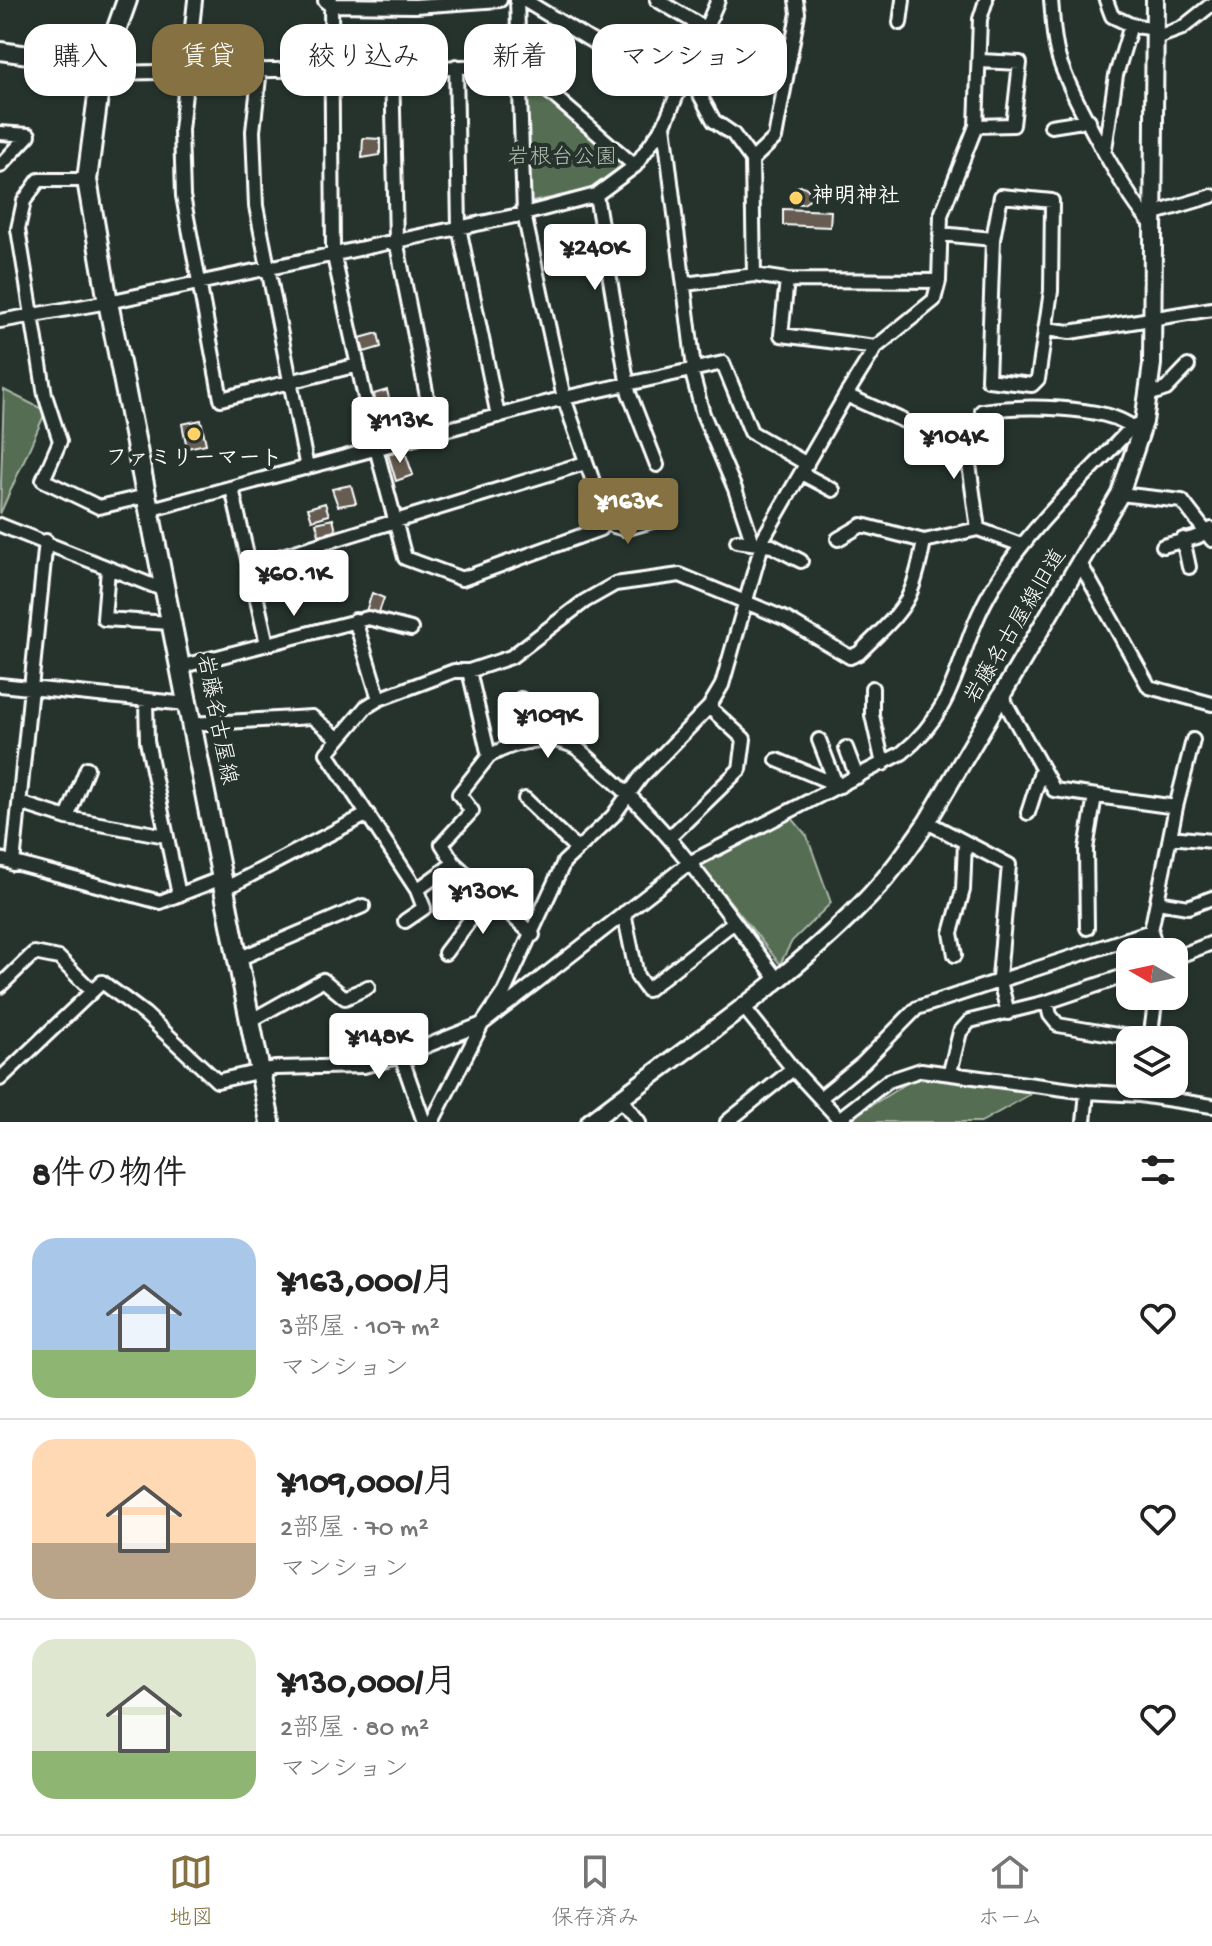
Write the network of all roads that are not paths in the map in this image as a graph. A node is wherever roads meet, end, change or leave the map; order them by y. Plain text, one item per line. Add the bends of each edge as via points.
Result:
1 (127, 0) edge
2 (195, 0) edge
3 (500, 0) edge
4 (517, 0) edge
5 (524, 0) edge
6 (657, 0) edge
7 (718, 0) edge
8 (796, 0) edge
9 (903, 0) edge
10 (986, 0) edge
11 (1051, 0) edge
12 (1106, 0) edge
13 (1155, 0) edge
14 (328, 2) edge
15 (430, 2) edge
16 (1210, 12) edge
17 (900, 23) dead end
18 (118, 24) edge
19 (192, 24) edge
20 (329, 24) edge
21 (518, 24) edge
22 (698, 24) edge
23 (710, 24) edge
24 (1131, 25) junction
25 (1155, 33) junction
26 (592, 41) edge
27 (0, 51) edge
28 (24, 54) edge
29 (980, 61) junction
30 (448, 66) edge
31 (456, 66) junction
32 (464, 66) edge
33 (98, 96) edge
34 (183, 96) edge
35 (257, 96) edge
36 (330, 96) edge
37 (393, 96) edge
38 (520, 96) edge
39 (554, 96) edge
40 (675, 96) edge
41 (701, 96) edge
42 (1089, 120) junction
43 (664, 125) junction
44 (976, 126) junction
45 (1051, 126) dead end
46 (0, 133) edge
47 (1105, 149) junction
48 (752, 160) junction
49 (0, 166) edge
50 (635, 166) junction
51 (87, 180) junction
52 (596, 195) junction
53 (1212, 196) edge
54 (524, 214) junction
55 (1152, 219) junction
56 (459, 227) junction
57 (940, 234) junction
58 (993, 239) junction
59 (396, 240) junction
60 (333, 252) junction
61 (267, 268) junction
62 (754, 275) junction
63 (787, 280) junction
64 (199, 281) junction
65 (939, 281) junction
66 (685, 284) junction
67 (108, 302) junction
68 (1212, 309) edge
69 (31, 316) junction
70 (1154, 317) junction
71 (0, 321) edge
72 (1045, 329) junction
73 (876, 347) junction
74 (358, 365) junction
75 (1188, 366) dead end
76 (692, 368) junction
77 (291, 381) junction
78 (628, 382) junction
79 (846, 395) junction
80 (1148, 395) junction
81 (564, 398) junction
82 (982, 411) dead end
83 (498, 416) junction
84 (904, 421) dead end
85 (1138, 424) junction
86 (964, 428) dead end
87 (434, 432) junction
88 (376, 448) junction
89 (585, 463) junction
90 (657, 465) dead end
91 (307, 468) junction
92 (804, 468) junction
93 (232, 488) junction
94 (833, 490) dead end
95 (1120, 494) junction
96 (147, 503) junction
97 (396, 521) junction
98 (652, 521) dead end
99 (604, 523) junction
100 (0, 525) edge
101 (978, 529) junction
102 (1210, 534) edge
103 (838, 539) dead end
104 (1183, 539) junction
105 (760, 540) junction
106 (46, 541) junction
107 (737, 541) dead end
108 (924, 541) junction
109 (1021, 545) junction
110 (1163, 546) dead end
111 (806, 560) dead end
112 (1081, 565) junction
113 (249, 566) junction
114 (1189, 567) dead end
115 (108, 569) junction
116 (164, 590) junction
117 (744, 602) junction
118 (355, 620) junction
119 (171, 623) junction
120 (411, 629) dead end
121 (267, 644) junction
122 (179, 667) junction
123 (469, 671) junction
124 (0, 685) edge
125 (31, 688) junction
126 (872, 688) dead end
127 (1001, 695) junction
128 (379, 699) junction
129 (521, 699) dead end
130 (146, 702) junction
131 (187, 704) junction
132 (1212, 704) edge
133 (709, 707) junction
134 (191, 724) junction
135 (338, 738) junction
136 (819, 740) dead end
137 (1193, 740) dead end
138 (528, 742) junction
139 (846, 748) dead end
140 (489, 756) junction
141 (777, 760) dead end
142 (883, 764) junction
143 (87, 768) dead end
144 (1042, 769) junction
145 (857, 777) junction
146 (838, 785) junction
147 (628, 793) junction
148 (1095, 796) junction
149 (525, 799) dead end
150 (20, 803) junction
151 (1176, 807) junction
152 (1028, 813) dead end
153 (368, 814) junction
154 (67, 818) junction
155 (927, 822) junction
156 (166, 836) junction
157 (670, 837) junction
158 (1170, 837) junction
159 (1212, 841) edge
160 (965, 842) junction
161 (577, 849) junction
162 (6, 862) edge
163 (454, 863) junction
164 (689, 863) junction
165 (223, 884) junction
166 (417, 890) junction
167 (179, 895) junction
168 (489, 895) junction
169 (1212, 898) edge
170 (1157, 902) junction
171 (363, 906) dead end
172 (624, 913) junction
173 (405, 921) dead end
174 (734, 922) junction
175 (1087, 928) dead end
176 (1151, 931) junction
177 (533, 935) junction
178 (1153, 938) edge
179 (1212, 943) edge
180 (1188, 952) edge
181 (445, 953) dead end
182 (955, 955) dead end
183 (238, 959) junction
184 (776, 978) junction
185 (1116, 979) edge
186 (1000, 982) junction
187 (0, 986) edge
188 (368, 987) dead end
189 (91, 990) junction
190 (1047, 1002) junction
191 (742, 1005) junction
192 (1008, 1013) junction
193 (250, 1021) junction
194 (482, 1024) junction
195 (1116, 1035) edge
196 (401, 1056) junction
197 (793, 1069) junction
198 (259, 1072) junction
199 (950, 1072) junction
200 (0, 1079) edge
201 (1116, 1091) edge
202 (1087, 1092) junction
203 (620, 1098) junction
204 (820, 1098) junction
205 (1177, 1098) edge
206 (1212, 1106) edge
207 (265, 1120) edge
208 (424, 1122) edge
209 (432, 1122) edge
210 (590, 1122) edge
211 (639, 1122) edge
212 (727, 1122) edge
213 (1084, 1122) edge

1 - 18 main road, 岩藤名古屋線
2 - 19 street
3 - 15 street
4 - 21 street
5 - 26 street
6 - 22 street
7 - 23 street
8 - 48 street via 775,138
9 - 17 street
10 - 29 street via 980,19
11 - 42 street via 1059,60
12 - 24 street via 1112,16
13 - 25 street, 岩藤名古屋線旧道
14 - 15 street
14 - 20 street
16 - 25 street via 1182,28
24 - 25 street
24 - 47 street via 1116,75
25 - 55 street, 岩藤名古屋線旧道
27 - 28 street
29 - 44 street
29 - 44 street via 1020,63 1013,125
30 - 31 street
31 - 32 street
31 - 56 street
33 - 51 main road, 岩藤名古屋線
34 - 64 street via 183,196
35 - 61 street via 256,206
36 - 60 street
37 - 59 street
38 - 54 street
39 - 50 street
40 - 43 street
41 - 48 street via 714,121 733,134
42 - 45 street
42 - 47 street
43 - 50 street
43 - 66 street
44 - 57 street via 941,215
46 - 49 street via 29,135
47 - 55 street
48 - 62 street
50 - 52 street
51 - 67 main road, 岩藤名古屋線
51 - 69 street via 39,180 24,201 18,229
52 - 54 street
52 - 78 street
53 - 55 street
54 - 56 street
54 - 81 street
55 - 70 street, 岩藤名古屋線旧道
56 - 59 street
56 - 83 street
57 - 58 street
57 - 65 street
58 - 72 street via 1001,196 1052,201
58 - 72 street via 988,380 1032,385 1038,379
59 - 60 street
59 - 87 street
60 - 61 street
60 - 74 street
61 - 64 street
61 - 77 street
62 - 63 street
62 - 66 street
63 - 65 street
63 - 73 street via 781,335
64 - 67 street
64 - 77 street via 221,399
65 - 73 street via 934,300
66 - 76 street
67 - 69 street
67 - 96 main road, 岩藤名古屋線
68 - 70 street
69 - 71 street
69 - 96 street via 45,395 60,441 43,480 99,507
70 - 72 street via 1070,332
70 - 80 street, 岩藤名古屋線旧道
73 - 79 street
74 - 77 street
74 - 88 street
75 - 80 street via 1166,389
76 - 78 street
76 - 92 street via 723,363 751,432
76 - 105 street via 703,414
77 - 91 street
78 - 81 street
78 - 90 street
79 - 84 street
79 - 92 street
80 - 85 street, 岩藤名古屋線旧道
81 - 83 street
81 - 89 street
82 - 85 street via 1070,408
83 - 87 street
85 - 95 street, 岩藤名古屋線旧道
85 - 109 street
86 - 101 street
87 - 88 street
88 - 91 street
88 - 97 street
89 - 97 street
89 - 99 street
91 - 93 street
92 - 94 street
92 - 105 street
93 - 96 street
93 - 113 street
95 - 102 street via 1182,501
95 - 112 street, 岩藤名古屋線旧道
96 - 116 main road, 岩藤名古屋線
97 - 99 street via 405,558 462,579 600,529
97 - 113 street
98 - 99 street via 624,529
100 - 106 street
101 - 108 street
101 - 109 street
102 - 104 street
103 - 108 street via 862,525
104 - 110 street
104 - 114 street
105 - 107 street
105 - 111 street
105 - 117 street
106 - 115 street
106 - 125 street
108 - 117 street via 907,605 850,657 786,619
109 - 142 street via 989,592 942,711 918,740
112 - 127 street, 岩藤名古屋線旧道
112 - 132 street via 1149,687
113 - 121 street
115 - 116 street
115 - 119 street via 104,619
116 - 119 main road, 岩藤名古屋線
117 - 123 street via 680,575 615,584 511,657
117 - 133 street via 730,667
118 - 120 street via 368,618
118 - 121 street
118 - 128 street
119 - 122 main road, 岩藤名古屋線
121 - 122 street
122 - 131 main road, 岩藤名古屋線
123 - 128 street via 454,671
123 - 140 street
124 - 125 street
125 - 130 street
125 - 150 street
126 - 142 street
127 - 144 street
127 - 155 street, 岩藤名古屋線旧道
128 - 135 street
129 - 138 street
130 - 131 street
130 - 156 street via 147,741
131 - 134 main road, 岩藤名古屋線
133 - 147 street
133 - 157 street via 744,739 740,769
134 - 135 street via 312,717
134 - 165 main road, 岩藤名古屋線
135 - 153 street via 327,753
136 - 146 street
137 - 151 street
138 - 140 street
138 - 147 street via 574,746
139 - 145 street
140 - 163 street via 459,794 472,811 442,844
141 - 146 street
142 - 145 street
143 - 154 street
144 - 148 street via 1054,790
144 - 152 street
145 - 146 street
146 - 164 street
147 - 157 street
147 - 161 street via 613,816
148 - 151 street
148 - 175 street via 1086,849
149 - 161 street
150 - 154 street
150 - 162 street
151 - 158 street
153 - 165 street
153 - 166 street
154 - 156 street
155 - 160 street
155 - 184 street, 岩藤名古屋線旧道 via 864,903
156 - 167 street
157 - 164 street
158 - 159 street
158 - 170 street
160 - 182 street via 963,890 951,933
160 - 186 street via 1009,865
161 - 177 street via 564,862
162 - 167 street via 160,902
163 - 166 street
163 - 168 street
164 - 172 street
164 - 174 street
165 - 167 street
165 - 183 main road, 岩藤名古屋線
166 - 173 street via 424,908
168 - 177 street
168 - 181 street
169 - 170 street via 1188,907
170 - 176 street
171 - 183 street
172 - 174 street via 637,976 647,990
172 - 194 street
174 - 184 street
176 - 178 street
176 - 186 street
177 - 194 street
179 - 180 street
183 - 193 main road, 岩藤名古屋線
184 - 191 street, 岩藤名古屋線旧道
185 - 190 street
186 - 192 street
186 - 204 street via 917,1008
187 - 189 street via 34,953 59,958
188 - 193 street via 345,998 323,980
189 - 198 street via 102,982 217,1081
189 - 200 street
190 - 192 street
190 - 195 street via 1058,1025
191 - 197 street
191 - 203 street, 岩藤名古屋線旧道
192 - 199 street via 970,1021 960,1032
193 - 198 main road, 岩藤名古屋線
194 - 196 street
194 - 209 street
196 - 198 street via 364,1066
196 - 208 street
197 - 204 street
197 - 212 street
198 - 207 main road, 岩藤名古屋線
199 - 202 street
199 - 204 street via 921,1070 888,1081 839,1119
201 - 202 street
202 - 213 street
203 - 210 street, 岩藤名古屋線旧道
203 - 211 street
205 - 206 street

